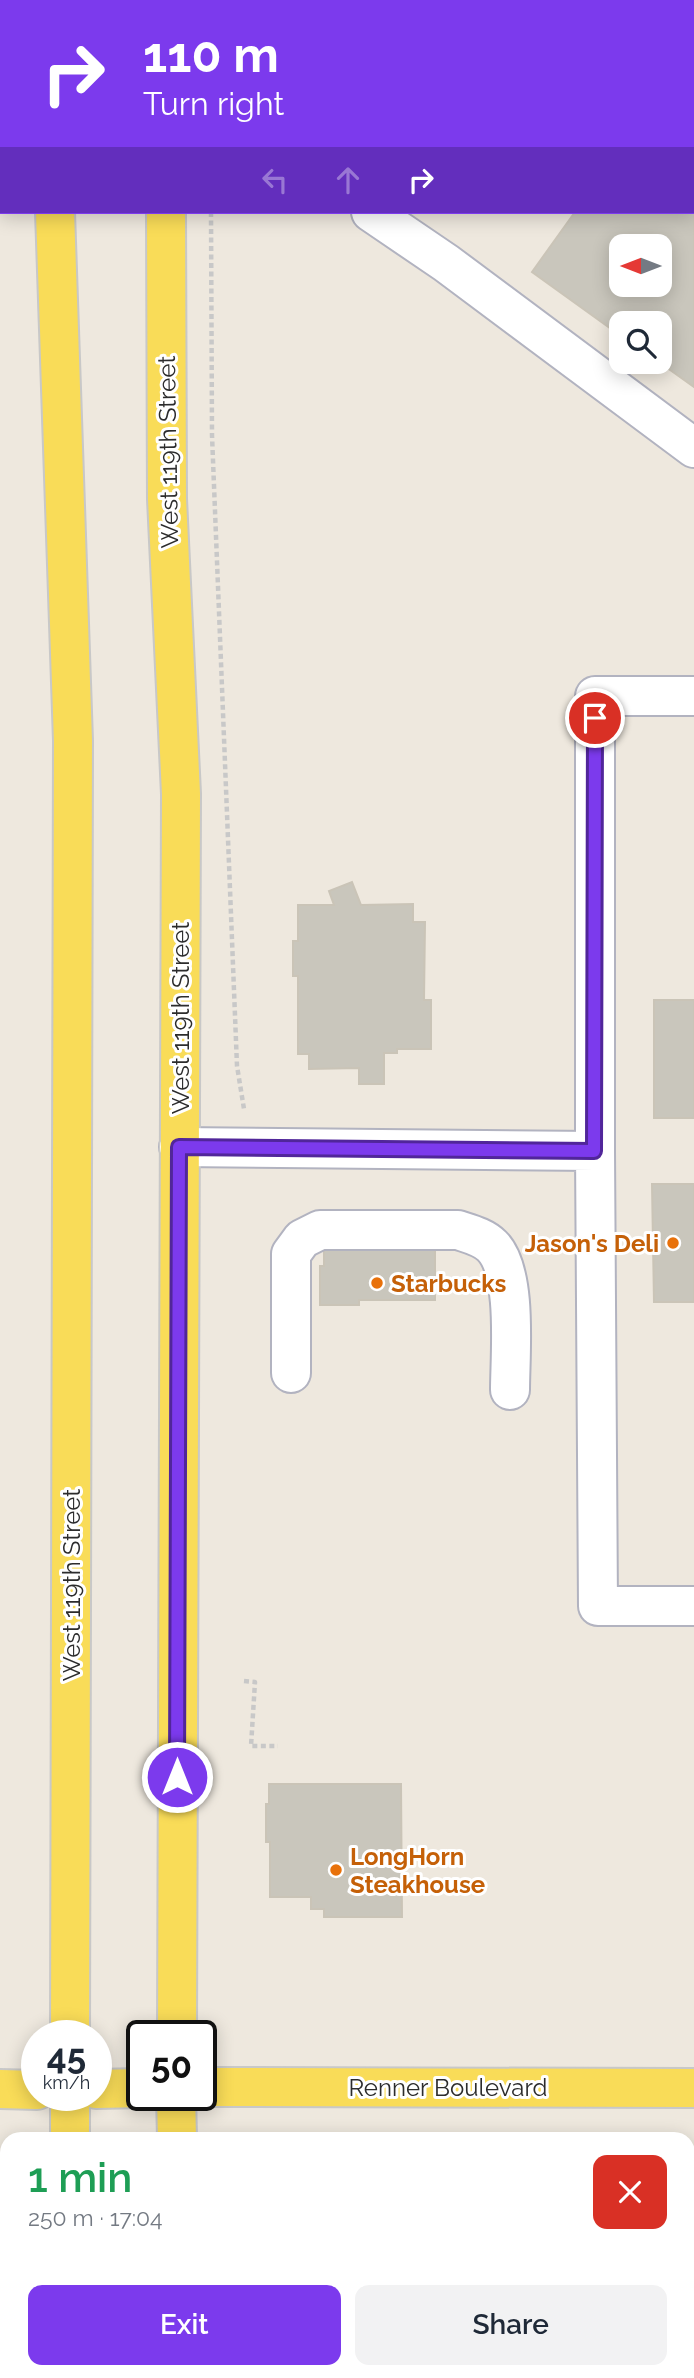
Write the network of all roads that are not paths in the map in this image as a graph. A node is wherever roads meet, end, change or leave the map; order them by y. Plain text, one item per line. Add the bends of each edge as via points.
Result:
1 (55, 214) edge
2 (166, 214) edge
3 (374, 214) edge
4 (694, 448) edge
5 (694, 695) edge
6 (179, 1147) junction
7 (594, 1151) junction
8 (291, 1373) dead end
9 (510, 1390) dead end
10 (694, 1606) edge
11 (70, 2020) edge
12 (177, 2020) edge
13 (217, 2087) edge
14 (694, 2088) edge
15 (0, 2089) edge
16 (21, 2090) edge
17 (70, 2111) edge
18 (176, 2111) edge
19 (70, 2132) edge
20 (177, 2132) edge

1 - 11 main road, West 119th Street via 74,741
2 - 6 main road, West 119th Street via 167,499 181,794
3 - 4 lane
5 - 7 lane via 595,695
6 - 7 lane
6 - 12 main road, West 119th Street
7 - 10 lane via 598,1606
8 - 9 lane via 291,1254 302,1239 320,1230 458,1230 494,1247 505,1268 510,1300
13 - 14 main road, Renner Boulevard
15 - 16 main road
17 - 19 main road
18 - 20 main road

